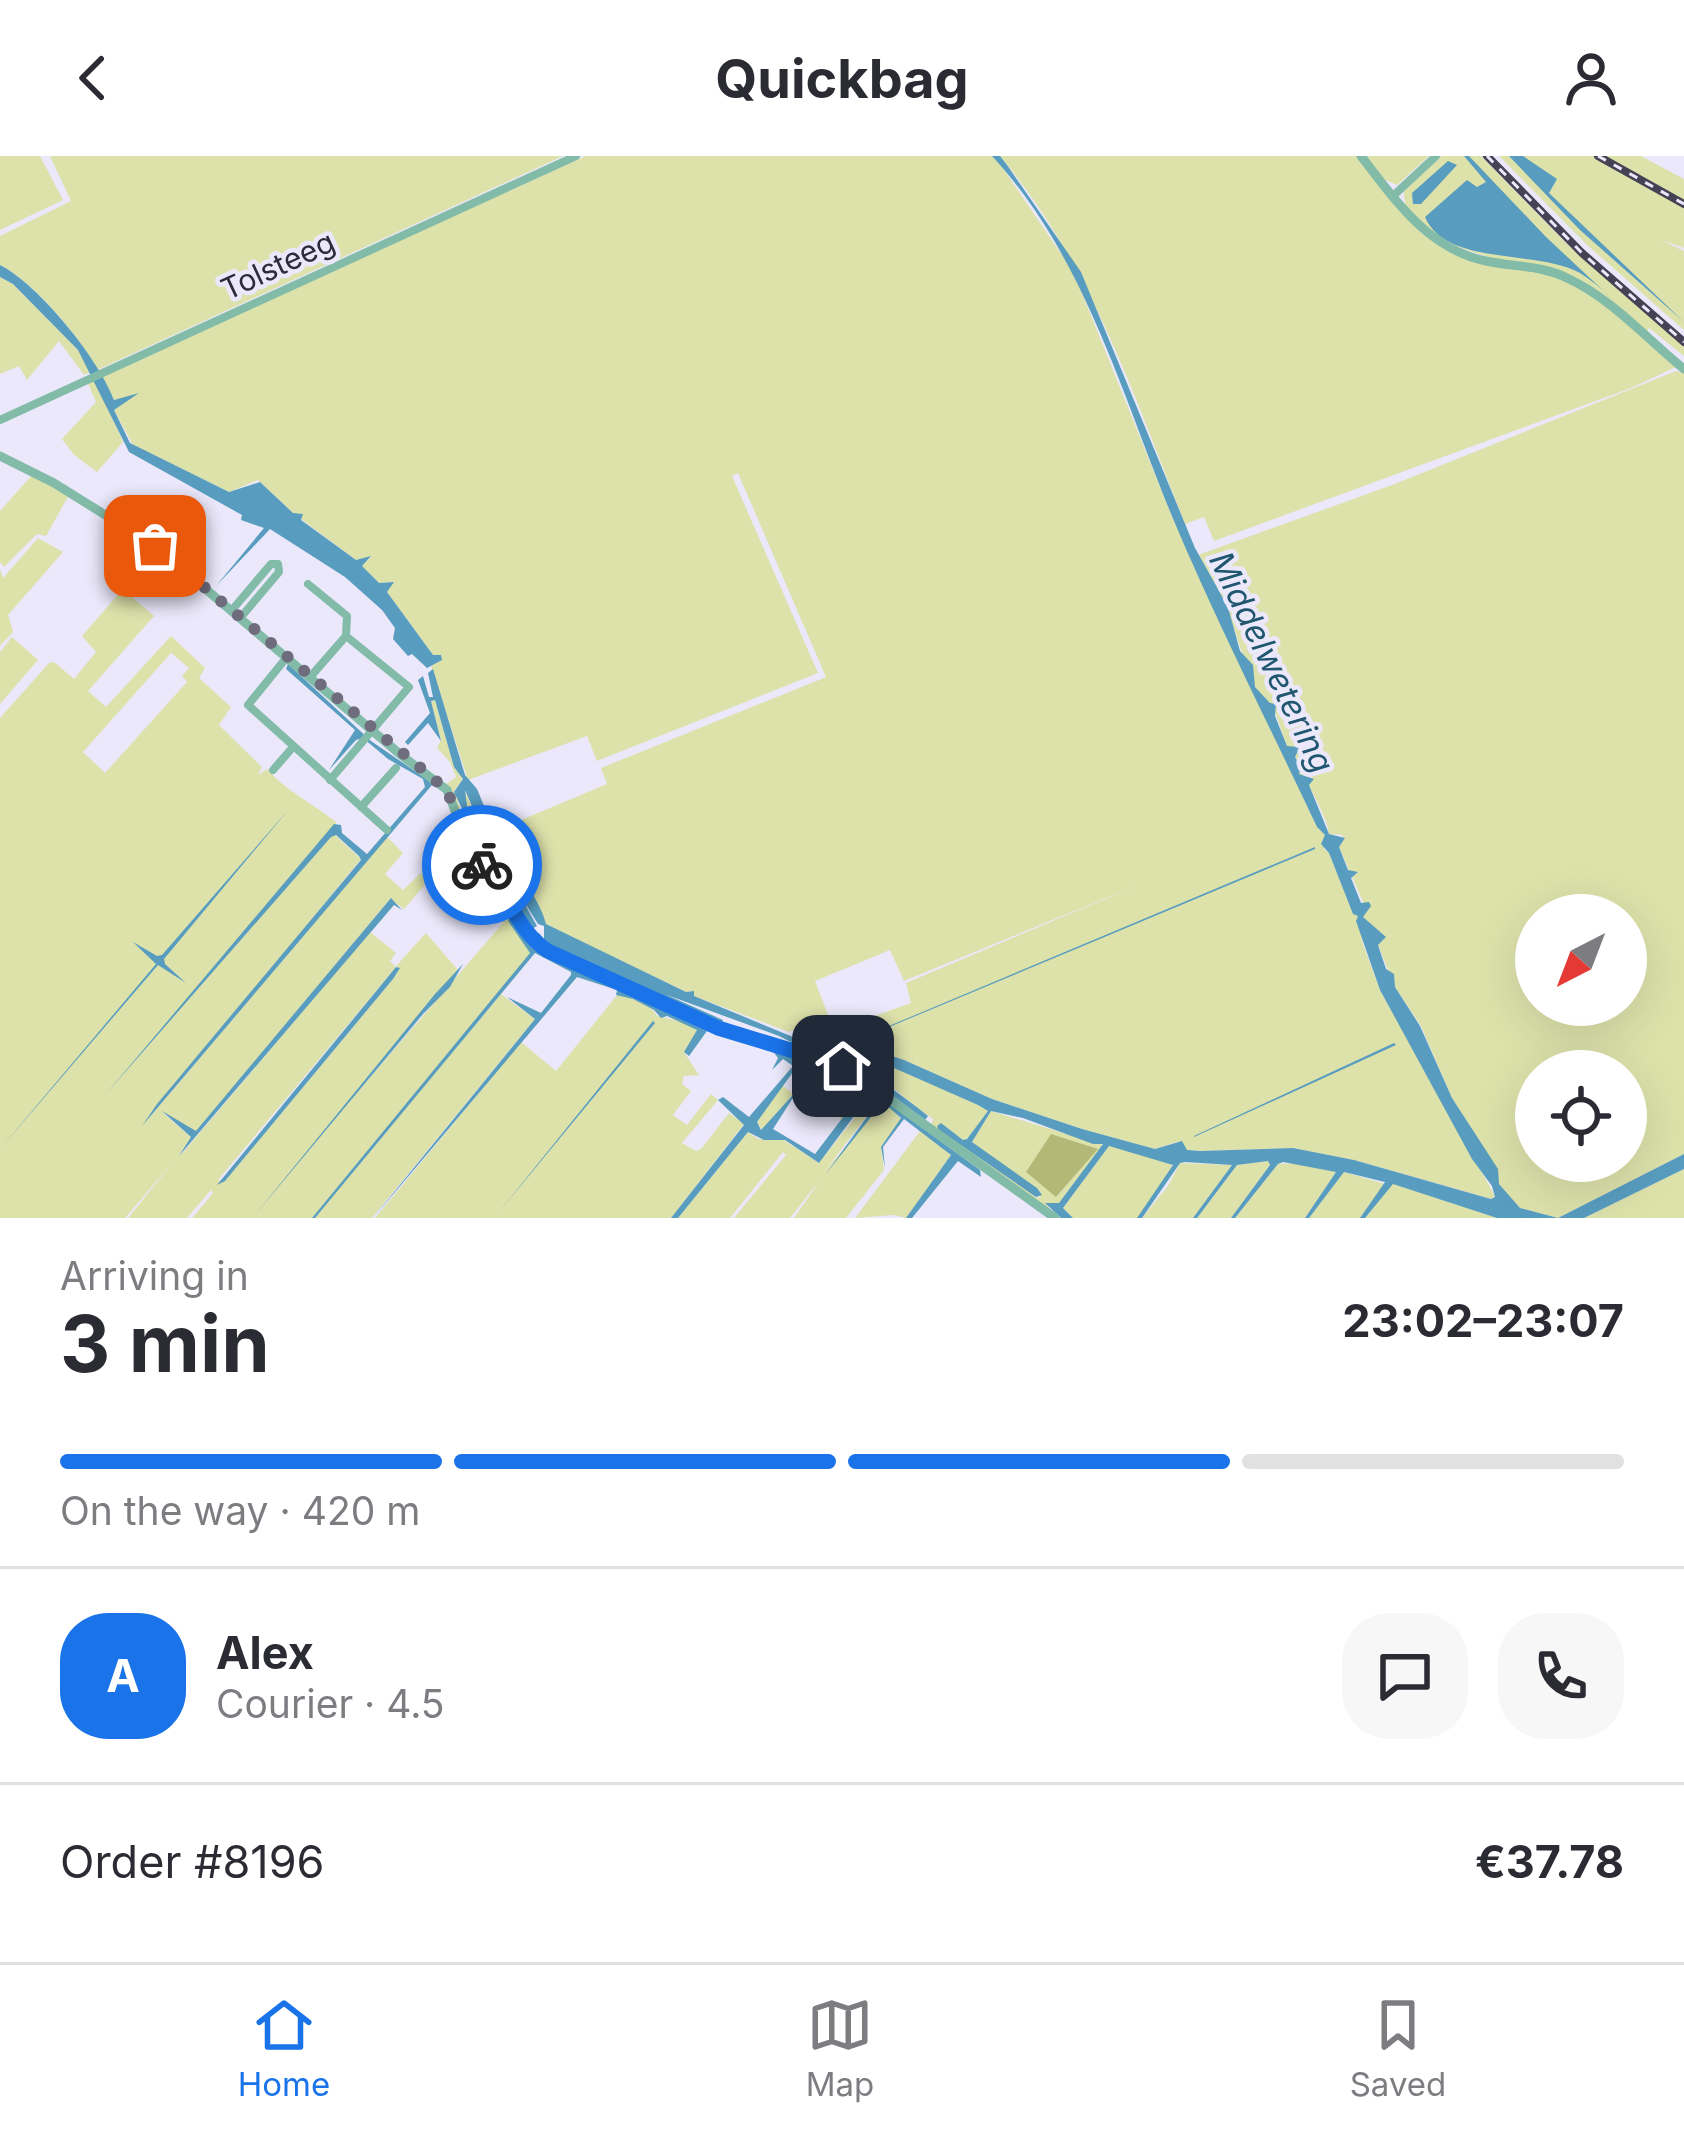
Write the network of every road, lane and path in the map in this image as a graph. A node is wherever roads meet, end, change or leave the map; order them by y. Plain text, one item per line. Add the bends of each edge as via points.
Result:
1 (576, 156) edge
2 (1361, 156) edge
3 (1436, 156) edge
4 (1393, 196) junction
5 (1684, 369) edge
6 (0, 420) edge
7 (0, 455) edge
8 (308, 584) dead end
9 (232, 610) junction
10 (242, 617) junction
11 (346, 636) junction
12 (288, 656) junction
13 (311, 676) junction
14 (368, 736) junction
15 (293, 748) junction
16 (395, 768) dead end
17 (273, 770) dead end
18 (330, 780) junction
19 (361, 807) junction
20 (387, 830) dead end
21 (1055, 1218) edge

1 - 6 street, Tolsteeg
2 - 4 street
3 - 4 street
4 - 5 street via 1454,250 1580,285
7 - 9 street via 140,536
8 - 11 street via 347,616
9 - 10 street
9 - 10 street via 278,564
10 - 12 street
11 - 13 street
11 - 14 street via 409,688
12 - 13 street
12 - 15 street via 248,705
13 - 14 street
14 - 18 street
14 - 21 street via 447,790 469,848 542,948 718,1028 843,1066
15 - 17 street
15 - 18 street
16 - 19 street
18 - 19 street
19 - 20 street

